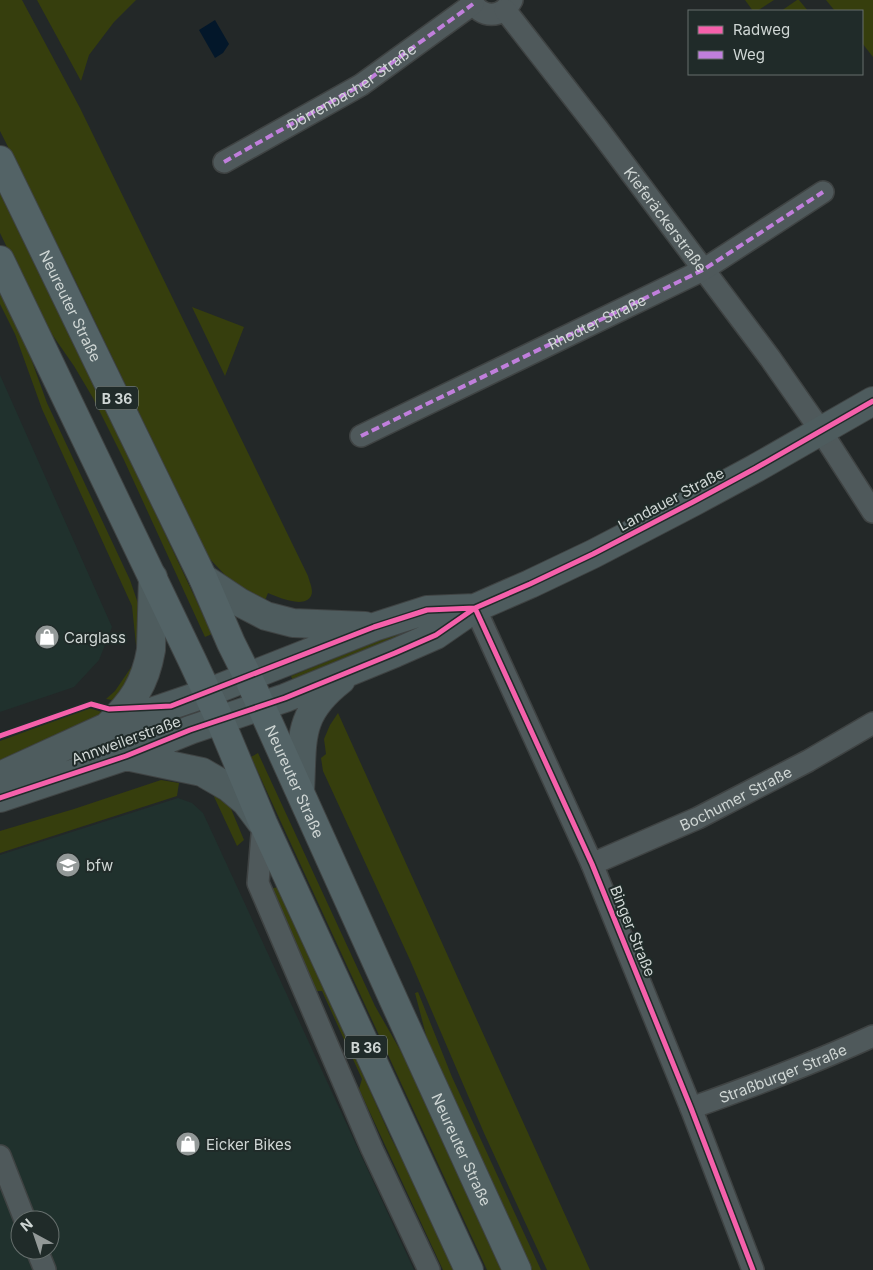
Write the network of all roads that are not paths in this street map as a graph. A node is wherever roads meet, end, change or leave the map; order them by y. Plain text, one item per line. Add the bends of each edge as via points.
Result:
1 (472, 2) edge
2 (509, 5) edge
3 (0, 160) edge
4 (224, 162) dead end
5 (823, 192) dead end
6 (0, 260) edge
7 (703, 270) junction
8 (873, 401) edge
9 (821, 431) junction
10 (361, 436) dead end
11 (873, 512) edge
12 (153, 577) junction
13 (203, 578) junction
14 (475, 608) junction
15 (374, 627) junction
16 (354, 670) junction
17 (248, 676) junction
18 (207, 692) junction
19 (261, 706) junction
20 (220, 720) junction
21 (873, 723) edge
22 (107, 727) junction
23 (126, 756) junction
24 (0, 776) edge
25 (300, 791) junction
26 (0, 798) edge
27 (262, 823) junction
28 (592, 864) junction
29 (873, 1036) edge
30 (691, 1108) junction
31 (0, 1156) edge
32 (21, 1210) edge
33 (429, 1270) edge
34 (469, 1270) edge
35 (517, 1270) edge
36 (753, 1270) edge

1 - 2 street, Dörrenbacher Straße via 488,14 500,13
1 - 4 street, Dörrenbacher Straße via 361,85
2 - 7 street, Kieferäckerstraße
3 - 13 main road, Neureuter Straße / B 36
5 - 7 street, Rhodter Straße
6 - 12 main road, B 36
7 - 9 street, Kieferäckerstraße
7 - 10 street, Rhodter Straße
8 - 9 street, Landauer Straße
9 - 11 street, Kieferäckerstraße
9 - 14 street, Landauer Straße via 601,550
12 - 18 main road, B 36
12 - 22 street via 149,661 135,695
13 - 15 street via 266,616 300,624
13 - 17 main road, Neureuter Straße / B 36
14 - 15 street, Landauer Straße via 427,610
14 - 16 street, Landauer Straße via 436,635
14 - 28 street, Binger Straße
15 - 17 street, Landauer Straße
16 - 19 street, Landauer Straße
16 - 25 street via 312,710 302,739
17 - 18 street, Annweilerstraße
17 - 19 main road, Neureuter Straße / B 36
18 - 20 main road, B 36
18 - 22 street, Annweilerstraße
19 - 20 street, Annweilerstraße
19 - 25 main road, Neureuter Straße / B 36
20 - 23 street, Annweilerstraße
20 - 27 main road, B 36
21 - 28 street, Bochumer Straße via 698,818
22 - 24 street, Annweilerstraße
23 - 26 street, Annweilerstraße
23 - 27 street via 202,772 246,802
25 - 35 main road, Neureuter Straße / B 36
27 - 33 street via 258,883 372,1149
27 - 34 main road, B 36
28 - 30 street, Binger Straße
29 - 30 street, Straßburger Straße via 792,1071
30 - 36 street, Binger Straße
31 - 32 street

